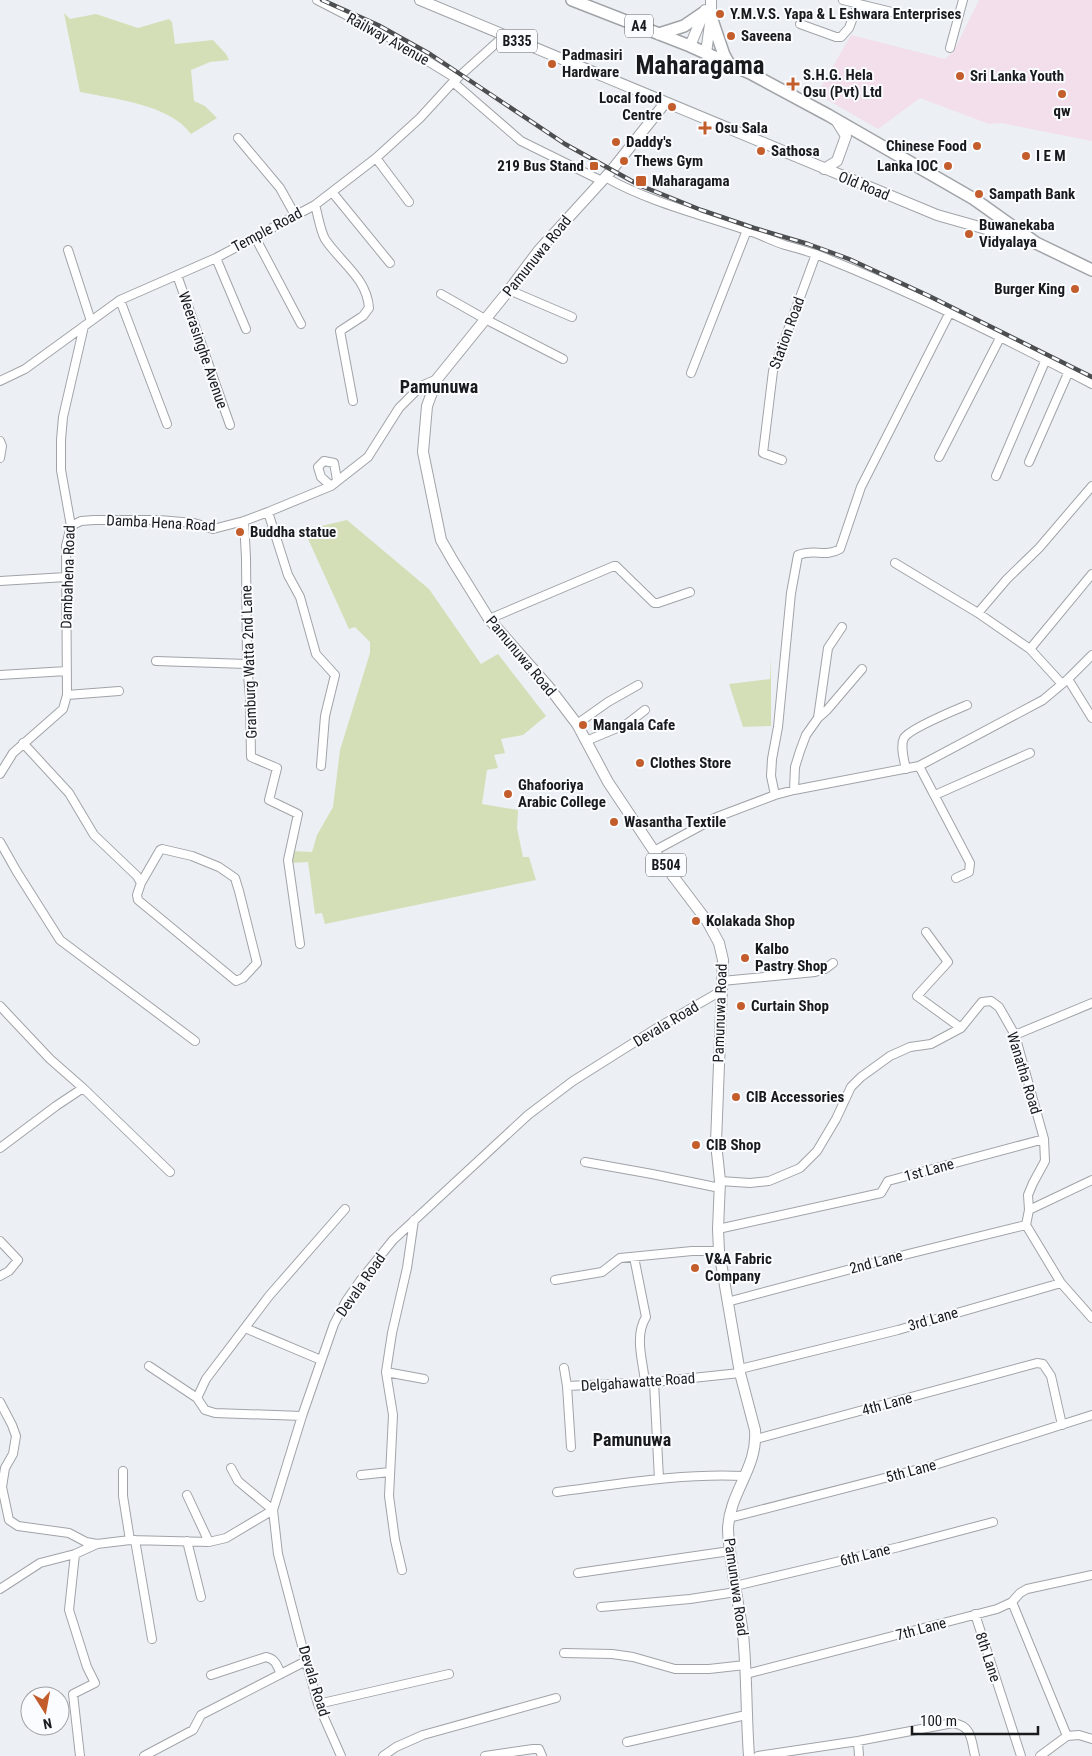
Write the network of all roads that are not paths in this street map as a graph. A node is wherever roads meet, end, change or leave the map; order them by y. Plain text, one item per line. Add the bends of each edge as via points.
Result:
1 (317, 0) edge
2 (420, 0) edge
3 (572, 0) edge
4 (843, 0) edge
5 (963, 0) edge
6 (711, 2) edge
7 (858, 4) junction
8 (707, 15) junction
9 (904, 15) dead end
10 (800, 24) dead end
11 (659, 34) junction
12 (504, 36) junction
13 (690, 46) junction
14 (950, 48) dead end
15 (706, 53) junction
16 (730, 64) junction
17 (455, 80) junction
18 (665, 103) junction
19 (836, 120) junction
20 (238, 138) dead end
21 (376, 158) junction
22 (824, 169) junction
23 (603, 179) junction
24 (332, 192) junction
25 (409, 202) dead end
26 (315, 205) junction
27 (295, 215) junction
28 (747, 230) junction
29 (255, 237) junction
30 (1036, 243) junction
31 (68, 250) dead end
32 (816, 254) junction
33 (216, 258) junction
34 (390, 263) dead end
35 (1092, 270) edge
36 (177, 275) junction
37 (509, 290) junction
38 (441, 294) dead end
39 (120, 300) junction
40 (950, 312) junction
41 (572, 317) dead end
42 (485, 319) junction
43 (91, 321) junction
44 (301, 324) dead end
45 (84, 326) junction
46 (246, 329) dead end
47 (1001, 336) junction
48 (563, 359) dead end
49 (1046, 359) junction
50 (1069, 372) junction
51 (691, 373) dead end
52 (437, 379) junction
53 (0, 381) edge
54 (1092, 384) edge
55 (353, 401) dead end
56 (166, 424) dead end
57 (230, 425) dead end
58 (0, 441) edge
59 (939, 457) dead end
60 (0, 458) edge
61 (782, 460) dead end
62 (1029, 462) dead end
63 (996, 476) dead end
64 (1092, 486) edge
65 (268, 512) junction
66 (244, 522) junction
67 (71, 526) junction
68 (895, 563) dead end
69 (1092, 574) edge
70 (66, 577) junction
71 (0, 581) edge
72 (690, 592) dead end
73 (978, 613) junction
74 (489, 619) junction
75 (842, 627) dead end
76 (1030, 649) junction
77 (1092, 655) edge
78 (156, 661) dead end
79 (247, 664) junction
80 (862, 669) dead end
81 (67, 671) junction
82 (0, 675) edge
83 (1068, 678) junction
84 (1062, 684) junction
85 (638, 685) dead end
86 (119, 690) dead end
87 (67, 695) junction
88 (966, 705) dead end
89 (645, 710) dead end
90 (818, 718) junction
91 (1092, 718) edge
92 (577, 724) junction
93 (586, 741) junction
94 (23, 744) junction
95 (1030, 753) dead end
96 (321, 766) dead end
97 (919, 766) junction
98 (906, 769) junction
99 (0, 774) edge
100 (794, 790) junction
101 (775, 795) junction
102 (935, 795) junction
103 (0, 842) edge
104 (654, 851) junction
105 (956, 878) dead end
106 (141, 884) junction
107 (926, 932) dead end
108 (300, 944) dead end
109 (833, 963) dead end
110 (722, 986) junction
111 (1092, 1003) edge
112 (0, 1006) edge
113 (961, 1028) junction
114 (1015, 1035) junction
115 (195, 1041) dead end
116 (84, 1088) junction
117 (1044, 1139) junction
118 (0, 1148) edge
119 (585, 1162) dead end
120 (170, 1172) dead end
121 (1092, 1180) edge
122 (720, 1184) junction
123 (345, 1209) dead end
124 (1029, 1210) junction
125 (414, 1220) junction
126 (1026, 1225) junction
127 (718, 1229) junction
128 (0, 1241) edge
129 (719, 1251) junction
130 (634, 1257) junction
131 (0, 1276) edge
132 (555, 1280) dead end
133 (1061, 1283) junction
134 (727, 1302) junction
135 (1092, 1318) edge
136 (245, 1328) junction
137 (321, 1360) junction
138 (149, 1366) dead end
139 (564, 1368) dead end
140 (740, 1371) junction
141 (386, 1372) junction
142 (424, 1379) dead end
143 (645, 1382) junction
144 (654, 1382) junction
145 (567, 1386) junction
146 (197, 1398) junction
147 (0, 1402) edge
148 (1092, 1415) edge
149 (302, 1416) junction
150 (1062, 1425) junction
151 (756, 1439) junction
152 (571, 1447) dead end
153 (231, 1468) dead end
154 (123, 1471) dead end
155 (390, 1472) junction
156 (361, 1475) dead end
157 (744, 1476) junction
158 (659, 1479) junction
159 (557, 1492) dead end
160 (187, 1495) dead end
161 (273, 1510) junction
162 (728, 1518) junction
163 (993, 1522) dead end
164 (132, 1540) junction
165 (187, 1541) junction
166 (208, 1542) junction
167 (97, 1544) junction
168 (730, 1551) junction
169 (75, 1554) junction
170 (402, 1570) dead end
171 (578, 1573) dead end
172 (1092, 1575) edge
173 (0, 1589) edge
174 (736, 1589) junction
175 (201, 1597) dead end
176 (1012, 1602) junction
177 (601, 1607) dead end
178 (975, 1614) junction
179 (152, 1639) dead end
180 (564, 1653) dead end
181 (306, 1661) junction
182 (746, 1669) junction
183 (211, 1674) dead end
184 (281, 1674) junction
185 (449, 1674) dead end
186 (556, 1698) dead end
187 (318, 1704) junction
188 (746, 1715) junction
189 (1067, 1736) junction
190 (1092, 1739) edge
191 (858, 1741) junction
192 (627, 1742) dead end
193 (80, 1756) edge
194 (144, 1756) edge
195 (341, 1756) edge
196 (384, 1756) edge
197 (485, 1756) edge
198 (542, 1756) edge
199 (749, 1756) edge
200 (758, 1756) edge
201 (859, 1756) edge
202 (976, 1756) edge
203 (1021, 1756) edge
204 (1040, 1756) edge

1 - 17 street, Railway Avenue via 385,35
2 - 12 main road, Old Road / B335
3 - 11 highway, A4
4 - 7 street
5 - 14 street
6 - 8 main road
7 - 9 street
7 - 10 street via 849,28 841,36
8 - 11 highway
8 - 13 main road
8 - 15 main road
8 - 16 highway
11 - 13 highway, A4
12 - 17 street, Temple Road
12 - 18 main road, Old Road / B335
13 - 15 highway, A4
15 - 16 highway, A4
16 - 19 highway, A4
17 - 21 street, Temple Road
17 - 23 street, Railway Avenue via 521,141
18 - 22 main road, Old Road / B335
18 - 23 main road, Pamunuwa Road / B504
19 - 22 main road via 846,136 836,161
19 - 30 highway, A4 via 974,199
20 - 27 street via 280,188
21 - 24 street, Temple Road
21 - 25 street
22 - 30 main road, Old Road / B335 via 937,215
23 - 28 street, Railway Avenue via 626,190
23 - 37 main road, Pamunuwa Road / B504 via 538,250
24 - 26 street, Temple Road
24 - 34 street
26 - 27 street, Temple Road
26 - 55 street via 324,238 358,279 369,303 363,316 340,331
27 - 29 street, Temple Road
28 - 32 street, Railway Avenue
28 - 51 street
29 - 33 street, Temple Road
29 - 44 street
30 - 35 highway, A4
31 - 43 street
32 - 40 street, Railway Avenue
32 - 61 street, Station Road via 773,371 763,453
33 - 36 street, Temple Road
33 - 46 street
36 - 39 street, Temple Road
36 - 57 street, Weerasinghe Avenue
37 - 41 street
37 - 42 main road, Pamunuwa Road / B504
38 - 42 street
39 - 43 street, Temple Road
39 - 56 street
40 - 47 street, Railway Avenue
40 - 101 street via 861,487 840,549 831,554 809,551 798,555 772,759
42 - 48 street
42 - 52 main road, Pamunuwa Road / B504
43 - 45 street, Temple Road
45 - 53 street, Temple Road via 25,369
45 - 67 street, Dambahena Road via 63,417 61,440 61,470
47 - 49 street, Railway Avenue
47 - 59 street
49 - 50 street, Railway Avenue
49 - 63 street
50 - 54 street, Railway Avenue
50 - 62 street
52 - 65 street, Damba Hena Road via 420,386 399,408 368,457 334,483
52 - 74 main road, Pamunuwa Road / B504 via 427,406 423,452 435,514 441,540
58 - 60 street
64 - 73 street
65 - 66 street, Damba Hena Road
65 - 96 street via 288,575 300,597 316,654 335,675 325,716
66 - 67 street, Damba Hena Road via 213,528 159,520 94,520
66 - 79 street, Gramburg Watta 2nd Lane
67 - 70 street, Dambahena Road via 66,546
68 - 73 street
69 - 76 street
70 - 71 street
70 - 81 street, Dambahena Road
72 - 74 street via 654,603 616,566 611,566
73 - 76 street
74 - 92 main road, Pamunuwa Road / B504
75 - 90 street via 828,648
76 - 84 street
77 - 83 street
78 - 79 street
79 - 108 street, Gramburg Watta 2nd Lane via 252,757 277,768 268,800 298,814 288,860
80 - 90 street
81 - 82 street
81 - 87 street, Dambahena Road
83 - 84 street
83 - 91 street
84 - 97 street via 1043,700
85 - 92 street
86 - 87 street
87 - 94 street, Dambahena Road via 63,709
88 - 98 street via 905,736
89 - 93 street via 626,724
90 - 100 street via 800,751 795,767
92 - 93 main road, Pamunuwa Road / B504
93 - 104 main road, Pamunuwa Road / B504 via 608,782
94 - 99 street, Dambahena Road via 13,752
94 - 106 street via 69,792 94,835
95 - 102 street
97 - 98 street
97 - 102 street
98 - 100 street
100 - 101 street
101 - 104 street via 717,818
102 - 105 street via 970,863 969,872
103 - 115 street via 60,940
104 - 110 main road, Pamunuwa Road / B504 via 696,904 719,943 723,960
106 - 106 street via 138,900 236,981 257,963 235,878 219,867 162,849
107 - 113 street via 948,962 918,996
109 - 110 street via 825,970
110 - 122 main road, Pamunuwa Road / B504 via 716,1144
110 - 125 street, Devala Road via 548,1098
111 - 114 street
112 - 116 street via 50,1059
113 - 114 street, Wanatha Road via 982,1002 991,1001 999,1007
113 - 122 street, Wanatha Road via 930,1044 910,1047 890,1056 861,1077 851,1087 817,1151 800,1168 769,1181
114 - 117 street, Wanatha Road
116 - 118 street
116 - 120 street
117 - 124 street via 1045,1161 1028,1195
117 - 127 street, 1st Lane via 888,1181 881,1193
119 - 122 street, Wanatha Road
121 - 124 street
122 - 127 main road, Pamunuwa Road / B504
123 - 136 street
124 - 126 street
125 - 137 street, Devala Road via 387,1247 346,1301
125 - 141 street
126 - 133 street
126 - 134 street, 2nd Lane
127 - 129 main road, Pamunuwa Road / B504
128 - 131 street via 18,1260
129 - 130 street
129 - 134 main road, Pamunuwa Road / B504
130 - 132 street via 620,1258 602,1272
130 - 143 street via 646,1317 640,1326
133 - 135 street
133 - 140 street, 3rd Lane
134 - 140 main road, Pamunuwa Road / B504
136 - 137 street
136 - 146 street via 206,1379
137 - 149 street, Devala Road
138 - 146 street
139 - 145 street
140 - 144 street, Delgahawatte Road
140 - 151 main road, Pamunuwa Road / B504
141 - 142 street
141 - 155 street via 393,1415
143 - 144 street, Delgahawatte Road
143 - 145 street, Delgahawatte Road
144 - 158 street
145 - 152 street, Delgahawatte Road
146 - 149 street via 205,1410 215,1414
147 - 167 street via 16,1436 2,1487 9,1520 18,1526 69,1533
148 - 150 street, 5th Lane
149 - 161 street, Devala Road
150 - 151 street, 4th Lane via 1051,1376 1043,1364 1037,1362
150 - 162 street, 5th Lane via 935,1465
151 - 157 main road, Pamunuwa Road / B504 via 753,1459
153 - 161 street via 238,1481
154 - 164 street
155 - 156 street
155 - 170 street via 389,1496
157 - 158 street
157 - 162 main road, Pamunuwa Road / B504
158 - 159 street
160 - 166 street
161 - 166 street via 226,1538
161 - 181 street, Devala Road via 278,1554
162 - 168 main road, Pamunuwa Road / B504
163 - 174 street, 6th Lane
164 - 165 street
164 - 167 street
164 - 179 street
165 - 166 street
165 - 175 street
167 - 169 street
168 - 171 street
168 - 174 main road, Pamunuwa Road / B504
169 - 173 street via 40,1563
169 - 193 street via 69,1610 95,1682 73,1694
172 - 176 street, 7th Lane via 1027,1588
174 - 177 street, 6th Lane via 690,1599
174 - 182 main road, Pamunuwa Road / B504
176 - 178 street, 7th Lane
176 - 189 street
178 - 182 street, 7th Lane
178 - 203 street, 8th Lane
180 - 182 street, 7th Lane via 633,1657 675,1669
181 - 184 street
181 - 187 street, Devala Road
182 - 188 main road, Pamunuwa Road / B504
183 - 184 street via 266,1657 275,1661
184 - 194 street via 201,1715 193,1730
185 - 187 street
186 - 196 street via 423,1735
187 - 195 street, Devala Road
188 - 192 street
188 - 199 main road, Pamunuwa Road / B504
189 - 190 street
189 - 204 street
191 - 200 street
191 - 201 street
191 - 202 street via 952,1723 962,1724 969,1732
197 - 198 street via 533,1748 539,1749

